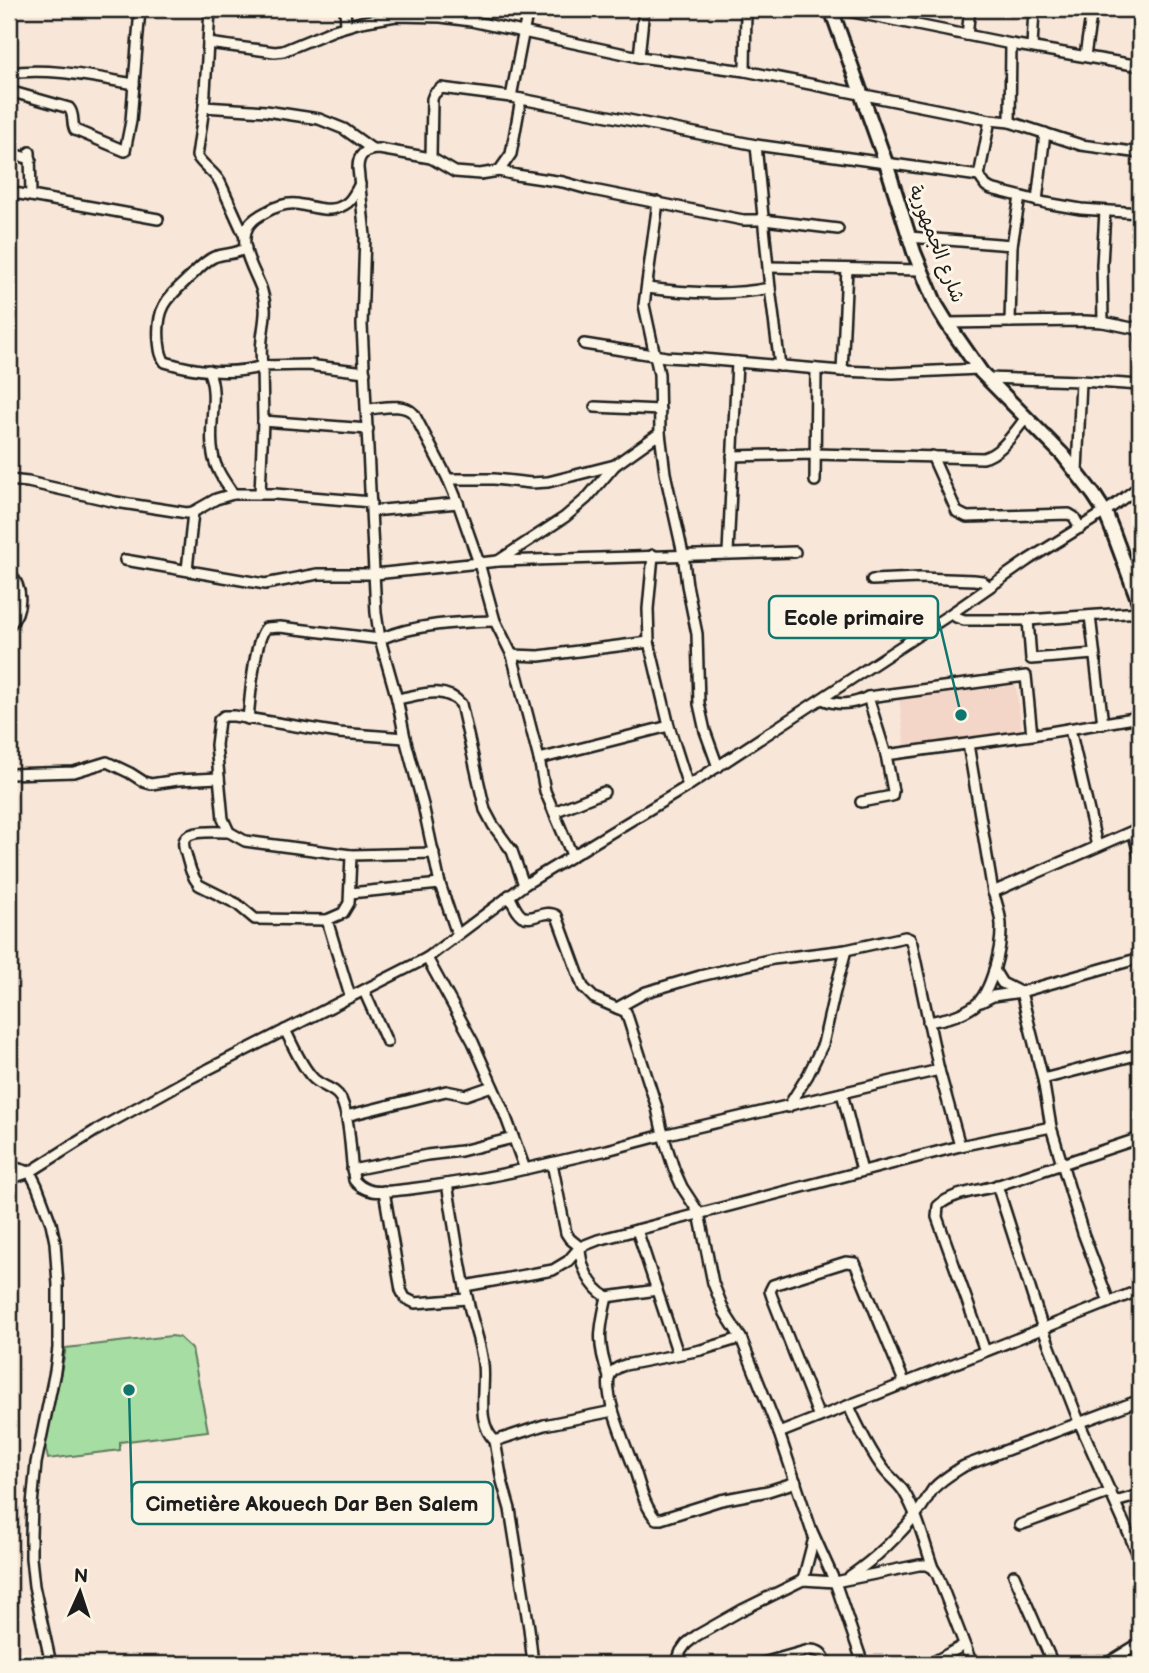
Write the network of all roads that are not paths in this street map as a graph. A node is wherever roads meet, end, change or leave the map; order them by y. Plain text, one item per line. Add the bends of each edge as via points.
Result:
1 (141, 9) edge
2 (210, 9) edge
3 (345, 9) edge
4 (528, 9) edge
5 (644, 9) edge
6 (746, 9) edge
7 (831, 9) edge
8 (838, 9) edge
9 (970, 9) edge
10 (1034, 9) edge
11 (1092, 9) edge
12 (346, 25) junction
13 (523, 33) junction
14 (967, 35) junction
15 (208, 43) junction
16 (1011, 44) junction
17 (1032, 47) junction
18 (1085, 56) junction
19 (639, 57) junction
20 (1140, 66) edge
21 (745, 71) junction
22 (9, 73) edge
23 (134, 84) junction
24 (9, 91) edge
25 (862, 94) junction
26 (511, 97) junction
27 (521, 99) junction
28 (204, 107) junction
29 (990, 120) junction
30 (1010, 122) junction
31 (1045, 133) junction
32 (756, 145) junction
33 (372, 149) junction
34 (9, 153) edge
35 (1140, 153) edge
36 (431, 158) junction
37 (886, 163) junction
38 (499, 171) junction
39 (979, 176) junction
40 (360, 184) junction
41 (9, 192) edge
42 (31, 196) junction
43 (1020, 197) junction
44 (1037, 201) junction
45 (658, 202) junction
46 (1105, 211) junction
47 (1140, 213) edge
48 (158, 219) dead end
49 (764, 220) junction
50 (838, 229) dead end
51 (245, 237) junction
52 (909, 237) junction
53 (1012, 245) junction
54 (246, 248) junction
55 (769, 267) junction
56 (847, 269) junction
57 (921, 271) junction
58 (647, 288) junction
59 (770, 288) junction
60 (1010, 322) junction
61 (1103, 322) junction
62 (947, 323) junction
63 (1139, 326) edge
64 (1140, 337) edge
65 (584, 344) dead end
66 (656, 356) junction
67 (737, 362) junction
68 (262, 366) junction
69 (780, 366) junction
70 (816, 369) junction
71 (208, 370) junction
72 (842, 371) junction
73 (365, 372) junction
74 (983, 373) junction
75 (1081, 381) junction
76 (1140, 385) edge
77 (595, 407) dead end
78 (367, 409) junction
79 (660, 410) junction
80 (1026, 418) junction
81 (263, 421) junction
82 (368, 429) junction
83 (660, 433) junction
84 (814, 454) junction
85 (732, 456) junction
86 (932, 456) junction
87 (615, 465) junction
88 (1077, 472) junction
89 (448, 479) junction
90 (9, 480) edge
91 (815, 481) dead end
92 (1140, 486) edge
93 (233, 494) junction
94 (260, 494) junction
95 (458, 503) junction
96 (371, 507) junction
97 (193, 512) junction
98 (1105, 512) junction
99 (1080, 528) junction
100 (795, 552) dead end
101 (729, 553) junction
102 (683, 554) junction
103 (653, 555) junction
104 (125, 560) dead end
105 (498, 561) junction
106 (479, 563) junction
107 (187, 570) junction
108 (9, 572) edge
109 (375, 574) junction
110 (872, 580) dead end
111 (989, 587) junction
112 (1139, 598) edge
113 (1140, 612) edge
114 (952, 613) junction
115 (1090, 616) junction
116 (1028, 620) junction
117 (495, 621) junction
118 (9, 626) edge
119 (380, 639) junction
120 (649, 642) junction
121 (1094, 654) junction
122 (512, 655) junction
123 (1031, 659) junction
124 (1026, 676) junction
125 (868, 697) junction
126 (397, 699) junction
127 (822, 699) junction
128 (1140, 717) edge
129 (248, 719) junction
130 (1104, 724) junction
131 (670, 726) junction
132 (1070, 729) junction
133 (1032, 735) junction
134 (405, 738) junction
135 (968, 744) junction
136 (886, 755) junction
137 (539, 759) junction
138 (718, 767) junction
139 (9, 774) edge
140 (219, 778) junction
141 (688, 786) junction
142 (604, 792) dead end
143 (861, 802) dead end
144 (554, 812) junction
145 (1137, 829) edge
146 (229, 832) junction
147 (1097, 846) junction
148 (434, 853) junction
149 (351, 855) junction
150 (572, 855) junction
151 (1140, 858) edge
152 (439, 884) junction
153 (524, 884) junction
154 (993, 892) junction
155 (350, 893) junction
156 (509, 895) junction
157 (327, 920) junction
158 (457, 934) junction
159 (846, 950) junction
160 (427, 958) junction
161 (1140, 958) edge
162 (994, 970) junction
163 (363, 990) junction
164 (1021, 992) junction
165 (350, 996) junction
166 (976, 1004) junction
167 (617, 1007) junction
168 (928, 1022) junction
169 (285, 1030) junction
170 (387, 1042) dead end
171 (1140, 1054) edge
172 (939, 1070) junction
173 (1043, 1079) junction
174 (492, 1086) junction
175 (842, 1093) junction
176 (788, 1107) junction
177 (346, 1116) junction
178 (1051, 1128) junction
179 (663, 1135) junction
180 (513, 1138) junction
181 (1140, 1141) edge
182 (960, 1146) junction
183 (552, 1163) junction
184 (1061, 1163) junction
185 (9, 1166) edge
186 (525, 1169) junction
187 (352, 1170) junction
188 (862, 1171) junction
189 (30, 1172) junction
190 (9, 1179) edge
191 (447, 1184) junction
192 (997, 1185) junction
193 (384, 1191) junction
194 (699, 1213) junction
195 (637, 1230) junction
196 (580, 1247) junction
197 (465, 1286) junction
198 (657, 1290) junction
199 (1140, 1291) edge
200 (607, 1297) junction
201 (467, 1299) junction
202 (1109, 1302) junction
203 (1043, 1329) junction
204 (741, 1338) junction
205 (985, 1351) junction
206 (678, 1354) junction
207 (609, 1377) junction
208 (905, 1384) junction
209 (1140, 1400) edge
210 (849, 1406) junction
211 (613, 1411) junction
212 (819, 1417) junction
213 (1080, 1424) junction
214 (779, 1433) junction
215 (495, 1441) junction
216 (796, 1482) junction
217 (1111, 1492) junction
218 (1140, 1495) edge
219 (1115, 1502) junction
220 (915, 1515) junction
221 (1020, 1525) dead end
222 (814, 1537) junction
223 (1140, 1559) edge
224 (933, 1567) junction
225 (1014, 1575) dead end
226 (803, 1580) junction
227 (840, 1581) junction
228 (1140, 1643) edge
229 (964, 1645) junction
230 (51, 1664) edge
231 (534, 1664) edge
232 (679, 1664) edge
233 (759, 1664) edge
234 (827, 1664) edge
235 (863, 1664) edge
236 (930, 1664) edge
237 (972, 1664) edge
238 (1053, 1664) edge
239 (1106, 1664) edge

1 - 23 street
2 - 15 street
3 - 12 street
4 - 13 street
5 - 19 street
6 - 21 street
7 - 25 main road, شارع الجمهورية
8 - 14 street
9 - 14 street
10 - 17 street
11 - 18 street
12 - 13 street via 417,16 471,21
12 - 15 street via 283,51
13 - 19 street
13 - 26 street
14 - 16 street
15 - 28 street
16 - 17 street
16 - 30 street
17 - 18 street
18 - 20 street
19 - 21 street
21 - 25 street
22 - 23 street via 39,71
23 - 24 street via 125,151 75,130 69,108
25 - 29 street
25 - 37 main road, شارع الجمهورية
26 - 27 street
26 - 36 street via 437,90 431,104
27 - 32 street
27 - 38 street via 511,154
28 - 33 street via 318,119 344,129
28 - 51 street via 197,156 220,181
29 - 30 street
29 - 39 street
30 - 31 street
31 - 35 street via 1080,145
31 - 44 street
32 - 37 street
32 - 49 street
33 - 36 street
33 - 40 street via 358,160
34 - 42 street via 30,156
36 - 38 street via 455,172
37 - 39 street
37 - 52 main road, شارع الجمهورية
38 - 45 street
39 - 43 street via 991,189
40 - 51 street via 350,201 336,209 288,204 269,210 250,223
40 - 73 street via 365,236
41 - 42 street
42 - 48 street
43 - 44 street
43 - 53 street
44 - 46 street
45 - 49 street via 743,220
45 - 58 street
46 - 47 street
46 - 61 street
49 - 50 street
49 - 55 street
51 - 54 street
52 - 53 street
52 - 57 main road, شارع الجمهورية
53 - 60 street
54 - 68 street via 266,306
54 - 71 street via 201,266 172,292 160,317 160,350 165,362
55 - 56 street
55 - 59 street
56 - 57 street
56 - 72 street
57 - 62 main road, شارع الجمهورية
58 - 59 street via 724,293
58 - 66 street via 645,305
59 - 69 street
60 - 61 street
60 - 62 street
61 - 63 street
62 - 74 main road, شارع الجمهورية
63 - 64 street
65 - 66 street
66 - 67 street
66 - 79 street
67 - 69 street
67 - 85 street
68 - 71 street
68 - 73 street via 308,365
68 - 81 street
69 - 70 street
70 - 72 street
70 - 84 street
71 - 93 street via 213,385 212,453
72 - 74 street
73 - 78 street
74 - 75 street
74 - 80 main road, شارع الجمهورية
75 - 76 street
75 - 88 street
77 - 79 street
78 - 82 street
78 - 89 street via 408,408
79 - 83 street
80 - 86 street via 991,456
80 - 88 main road, شارع الجمهورية
81 - 82 street
81 - 94 street
82 - 96 street
83 - 87 street
83 - 102 street
84 - 85 street
84 - 86 street
84 - 91 street
85 - 101 street
86 - 99 street via 960,514 1069,514
87 - 89 street via 548,482
87 - 105 street via 565,517
88 - 98 main road, شارع الجمهورية
89 - 95 street
90 - 97 street
92 - 98 street
93 - 94 street
93 - 97 street
94 - 96 street
95 - 96 street
95 - 106 street
96 - 109 street
97 - 107 street
98 - 99 street
98 - 112 main road, شارع الجمهورية
99 - 111 street
100 - 101 street
101 - 102 street
102 - 103 street
102 - 138 street via 697,634 699,704
103 - 105 street
103 - 120 street
104 - 107 street
105 - 106 street
106 - 109 street
106 - 117 street
107 - 109 street via 265,584 318,574
108 - 118 street via 19,590 18,612
109 - 119 street
110 - 111 street via 974,580
111 - 114 street
113 - 115 street
114 - 116 street via 964,620
114 - 127 street
115 - 116 street
115 - 121 street
116 - 123 street
117 - 119 street via 453,622
117 - 122 street
119 - 126 street
119 - 129 street via 265,629
120 - 122 street via 539,656
120 - 131 street
121 - 123 street
121 - 130 street
122 - 137 street
123 - 124 street
124 - 125 street
124 - 133 street
125 - 127 street via 847,704
125 - 136 street
126 - 134 street
126 - 153 street via 441,692 461,704 485,810 509,845
127 - 138 street
128 - 130 street
129 - 134 street
129 - 140 street via 229,716 219,720
130 - 132 street
131 - 137 street
131 - 141 street
132 - 133 street
132 - 147 street
133 - 135 street
134 - 148 street
135 - 136 street
135 - 154 street
136 - 143 street via 893,793
137 - 144 street
138 - 141 street
139 - 140 street via 79,772 107,762 151,784
140 - 146 street via 223,819
141 - 150 street
142 - 144 street
144 - 150 street
145 - 147 street
145 - 151 street
146 - 149 street via 245,841
146 - 157 street via 197,833 184,840 199,885 255,919
147 - 154 street
148 - 149 street
148 - 152 street
149 - 155 street
150 - 153 street
152 - 155 street
152 - 158 street
153 - 156 street
154 - 162 street via 1001,923
155 - 157 street via 345,911
156 - 158 street
156 - 167 street via 523,916 550,912 557,916 583,988
157 - 165 street
158 - 160 street
159 - 167 street via 773,959 700,976 646,992
159 - 168 street via 910,939
159 - 176 street via 823,1044
160 - 163 street
160 - 174 street
161 - 164 street
162 - 164 street via 1002,983
162 - 166 street
163 - 165 street
163 - 170 street
164 - 166 street
164 - 173 street
165 - 169 street
166 - 168 street via 953,1017
167 - 179 street via 627,1014
168 - 172 street
169 - 177 street via 310,1075 338,1094
169 - 189 street via 95,1131
171 - 173 street
172 - 175 street
172 - 182 street
173 - 178 street
174 - 177 street via 466,1095 446,1091
174 - 180 street
175 - 176 street
175 - 188 street
176 - 179 street
177 - 187 street
178 - 182 street
178 - 184 street
179 - 183 street
179 - 194 street via 682,1187
180 - 186 street
180 - 187 street
181 - 184 street
182 - 188 street
183 - 186 street
183 - 196 street via 566,1233
184 - 192 street
184 - 202 street
185 - 189 street
186 - 191 street
187 - 193 street via 356,1184
188 - 194 street
189 - 190 street
189 - 230 street via 51,1223 58,1285 58,1348 36,1463 31,1525 34,1586
191 - 193 street
191 - 197 street
192 - 203 street
192 - 205 street via 942,1202 936,1210
193 - 201 street via 405,1298 415,1303
194 - 195 street
194 - 204 street via 713,1283
195 - 196 street
195 - 198 street
196 - 197 street via 553,1270
196 - 200 street via 584,1270
197 - 201 street
198 - 200 street
198 - 206 street
199 - 202 street
200 - 207 street via 600,1345
201 - 215 street via 483,1365 484,1418
202 - 203 street
203 - 205 street
203 - 213 street
204 - 206 street
204 - 214 street
205 - 208 street
206 - 207 street via 618,1367
207 - 211 street
208 - 210 street
208 - 212 street via 855,1263 773,1285 772,1297
209 - 213 street
210 - 212 street
210 - 220 street
211 - 215 street
211 - 216 street via 640,1490 656,1519
212 - 214 street
213 - 217 street
213 - 220 street via 964,1466 934,1488
214 - 216 street
215 - 231 street
216 - 222 street
217 - 219 street
217 - 221 street
218 - 219 street
219 - 223 street
220 - 224 street
220 - 227 street via 867,1565
222 - 226 street
222 - 227 street
224 - 227 street via 919,1565
224 - 229 street
225 - 238 street
226 - 227 street
226 - 232 street via 696,1636 681,1651
227 - 235 street
228 - 239 street
229 - 236 street
229 - 237 street
233 - 234 street via 816,1650

